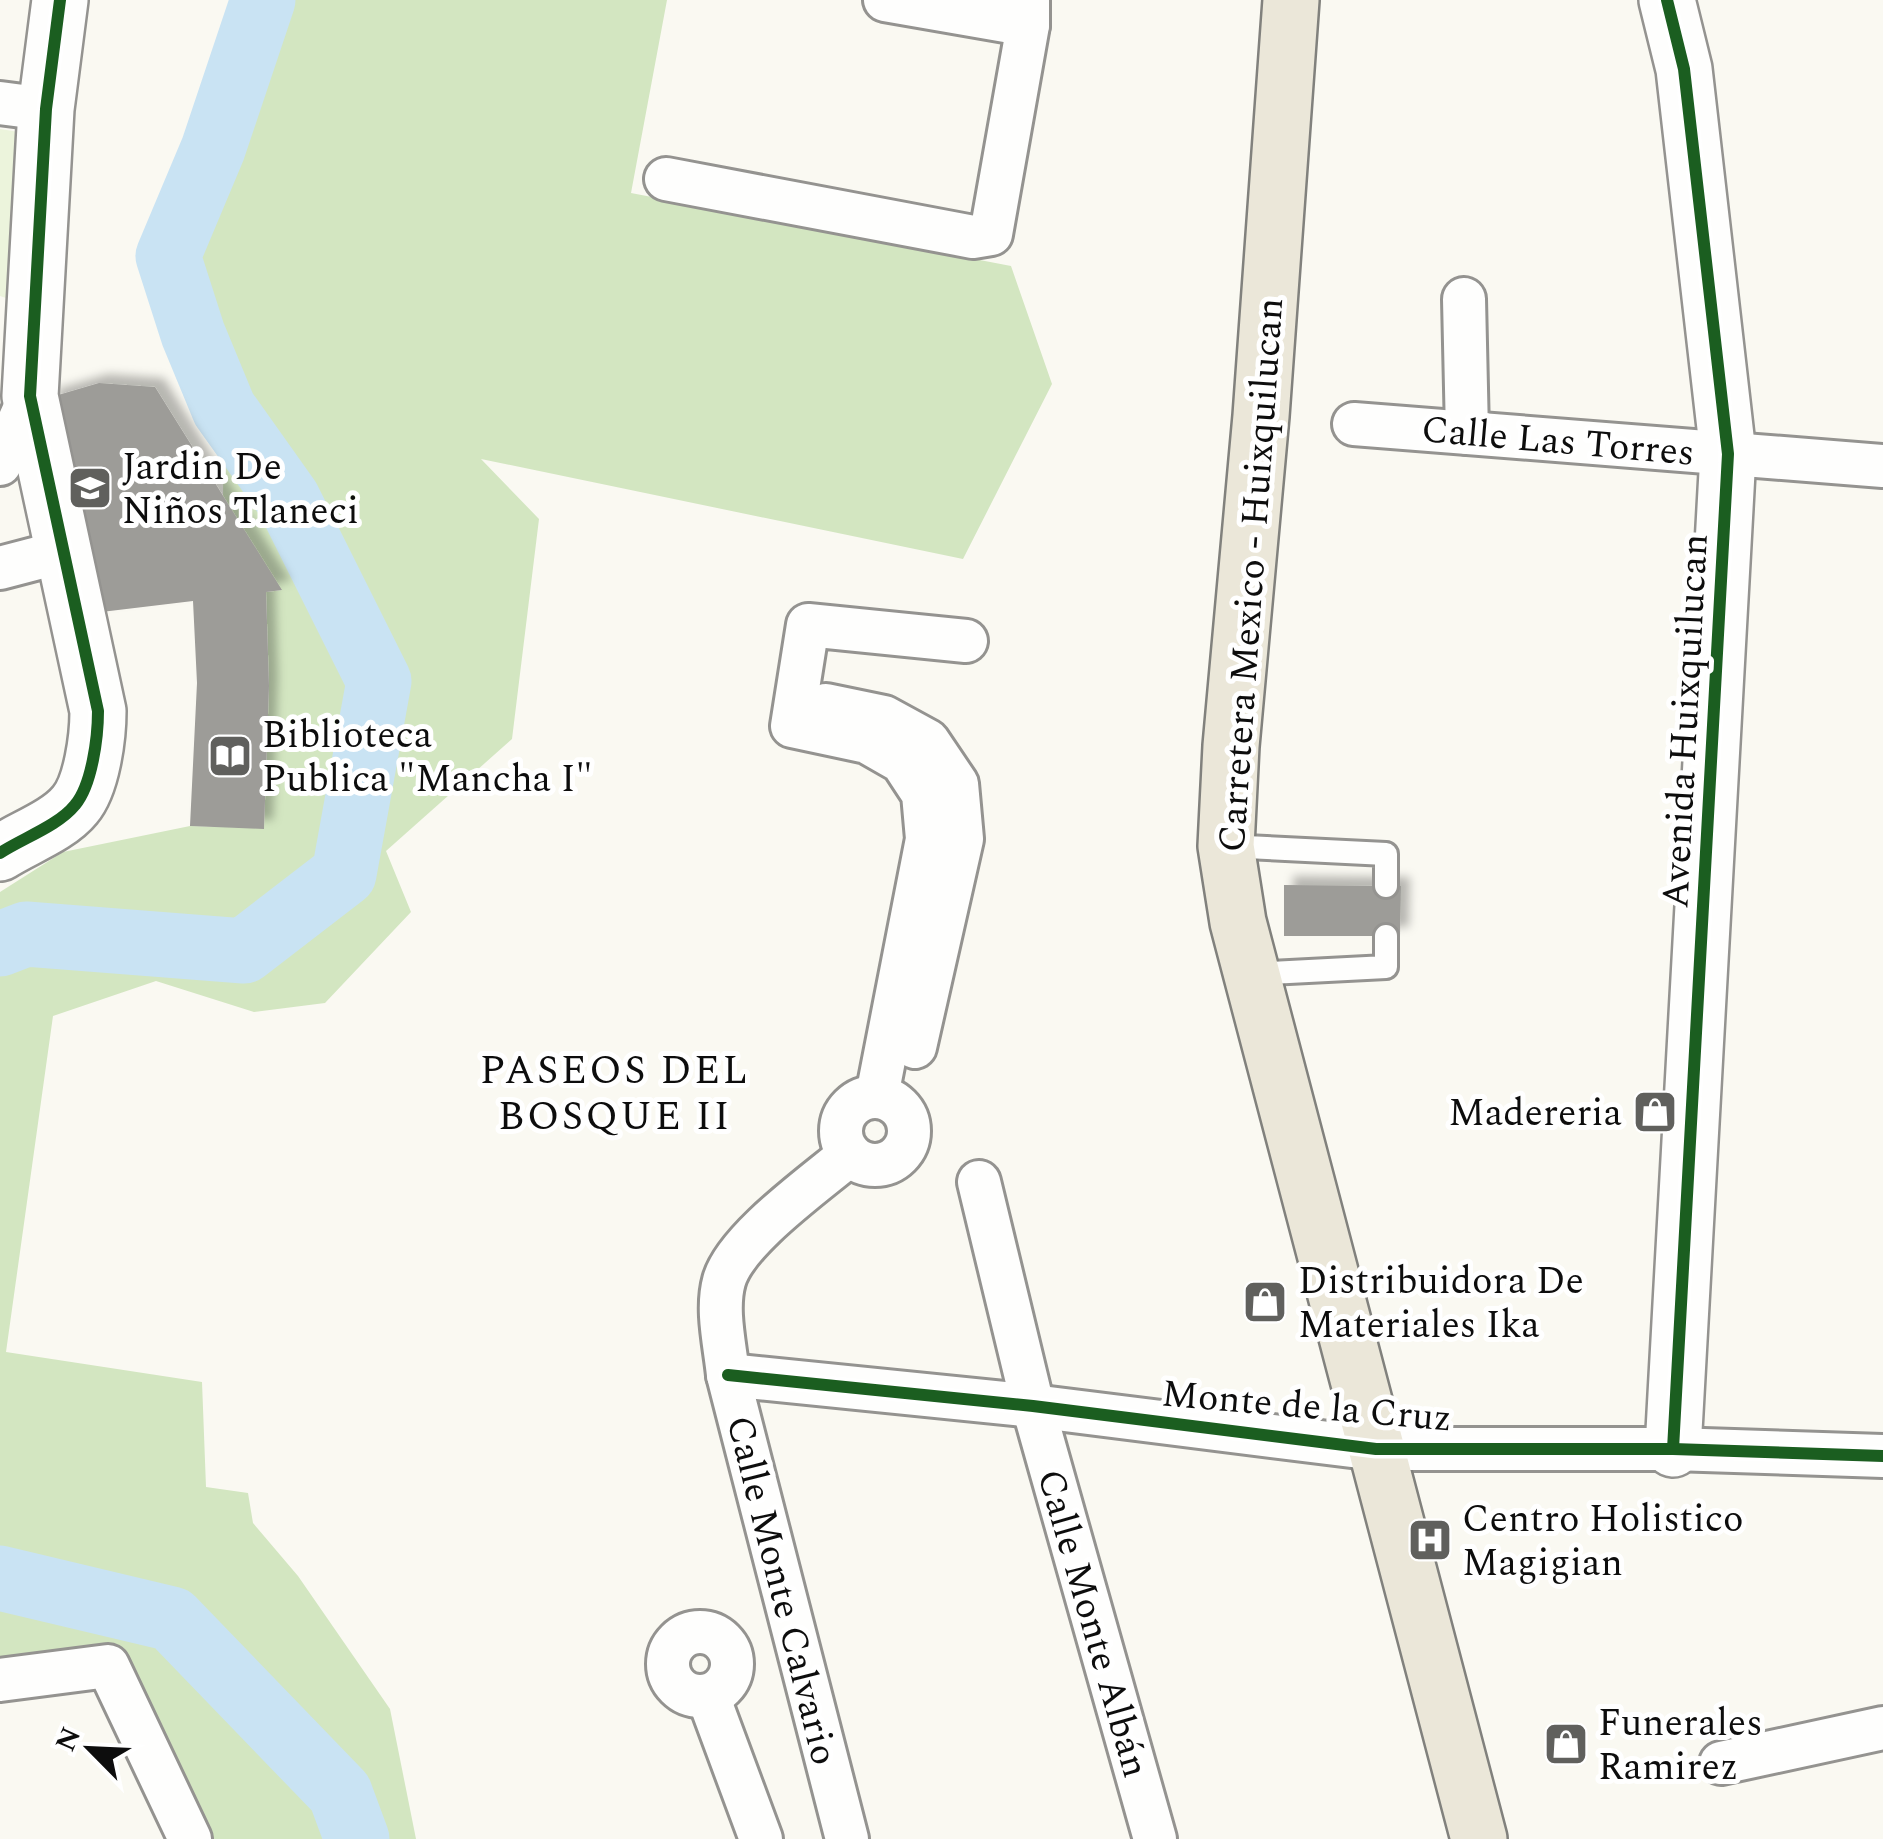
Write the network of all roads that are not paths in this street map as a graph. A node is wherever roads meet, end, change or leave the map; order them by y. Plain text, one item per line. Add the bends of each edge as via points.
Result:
1 (60, 0) edge
2 (885, 0) edge
3 (1291, 0) edge
4 (1667, 0) edge
5 (1028, 13) edge
6 (23, 106) edge
7 (666, 179) dead end
8 (1464, 299) dead end
9 (30, 396) junction
10 (1354, 424) dead end
11 (1468, 433) junction
12 (1728, 454) junction
13 (0, 464) edge
14 (1883, 466) edge
15 (62, 552) junction
16 (0, 568) edge
17 (966, 641) dead end
18 (1226, 846) junction
19 (0, 853) edge
20 (1386, 886) dead end
21 (1386, 936) dead end
22 (1252, 974) junction
23 (889, 1102) junction
24 (849, 1154) junction
25 (979, 1182) dead end
26 (728, 1374) junction
27 (1034, 1406) junction
28 (1376, 1449) junction
29 (1673, 1449) junction
30 (1883, 1456) edge
31 (0, 1680) edge
32 (708, 1696) dead end
33 (1883, 1728) edge
34 (1721, 1763) dead end
35 (190, 1839) edge
36 (762, 1839) edge
37 (847, 1839) edge
38 (1155, 1839) edge
39 (1479, 1839) edge

1 - 6 street
2 - 5 street
3 - 18 main road, Carretera Mexico - Huixquilucan
4 - 12 street, Avenida Huixquilucan via 1684,69
5 - 7 street via 991,234 973,237
6 - 9 street
8 - 11 street
9 - 13 street
9 - 15 street
10 - 11 street, Calle Las Torres
11 - 12 street, Calle Las Torres
12 - 14 street, Calle Las Torres
12 - 29 street, Avenida Huixquilucan
15 - 16 street
15 - 19 street via 98,711 97,739 78,802
17 - 23 street via 808,626 796,698 884,717 928,741 957,784 962,839
18 - 20 lane via 1386,854
18 - 22 main road, Carretera Mexico - Huixquilucan
21 - 22 lane via 1386,967
22 - 28 main road, Carretera Mexico - Huixquilucan
23 - 24 street via 864,1098 852,1105 840,1129
23 - 24 street via 910,1133 907,1146 873,1166
24 - 26 street, Calle Monte Calvario via 750,1240 725,1277 720,1301
25 - 27 street, Calle Monte Albán
26 - 27 street, Monte de la Cruz
26 - 37 street, Calle Monte Calvario
27 - 28 street, Monte de la Cruz
27 - 38 street, Calle Monte Albán
28 - 29 street, Monte de la Cruz
28 - 39 main road, Carretera Mexico - Huixquilucan
29 - 30 street, Monte de la Cruz
31 - 35 street via 108,1666
32 - 36 street
33 - 34 street

